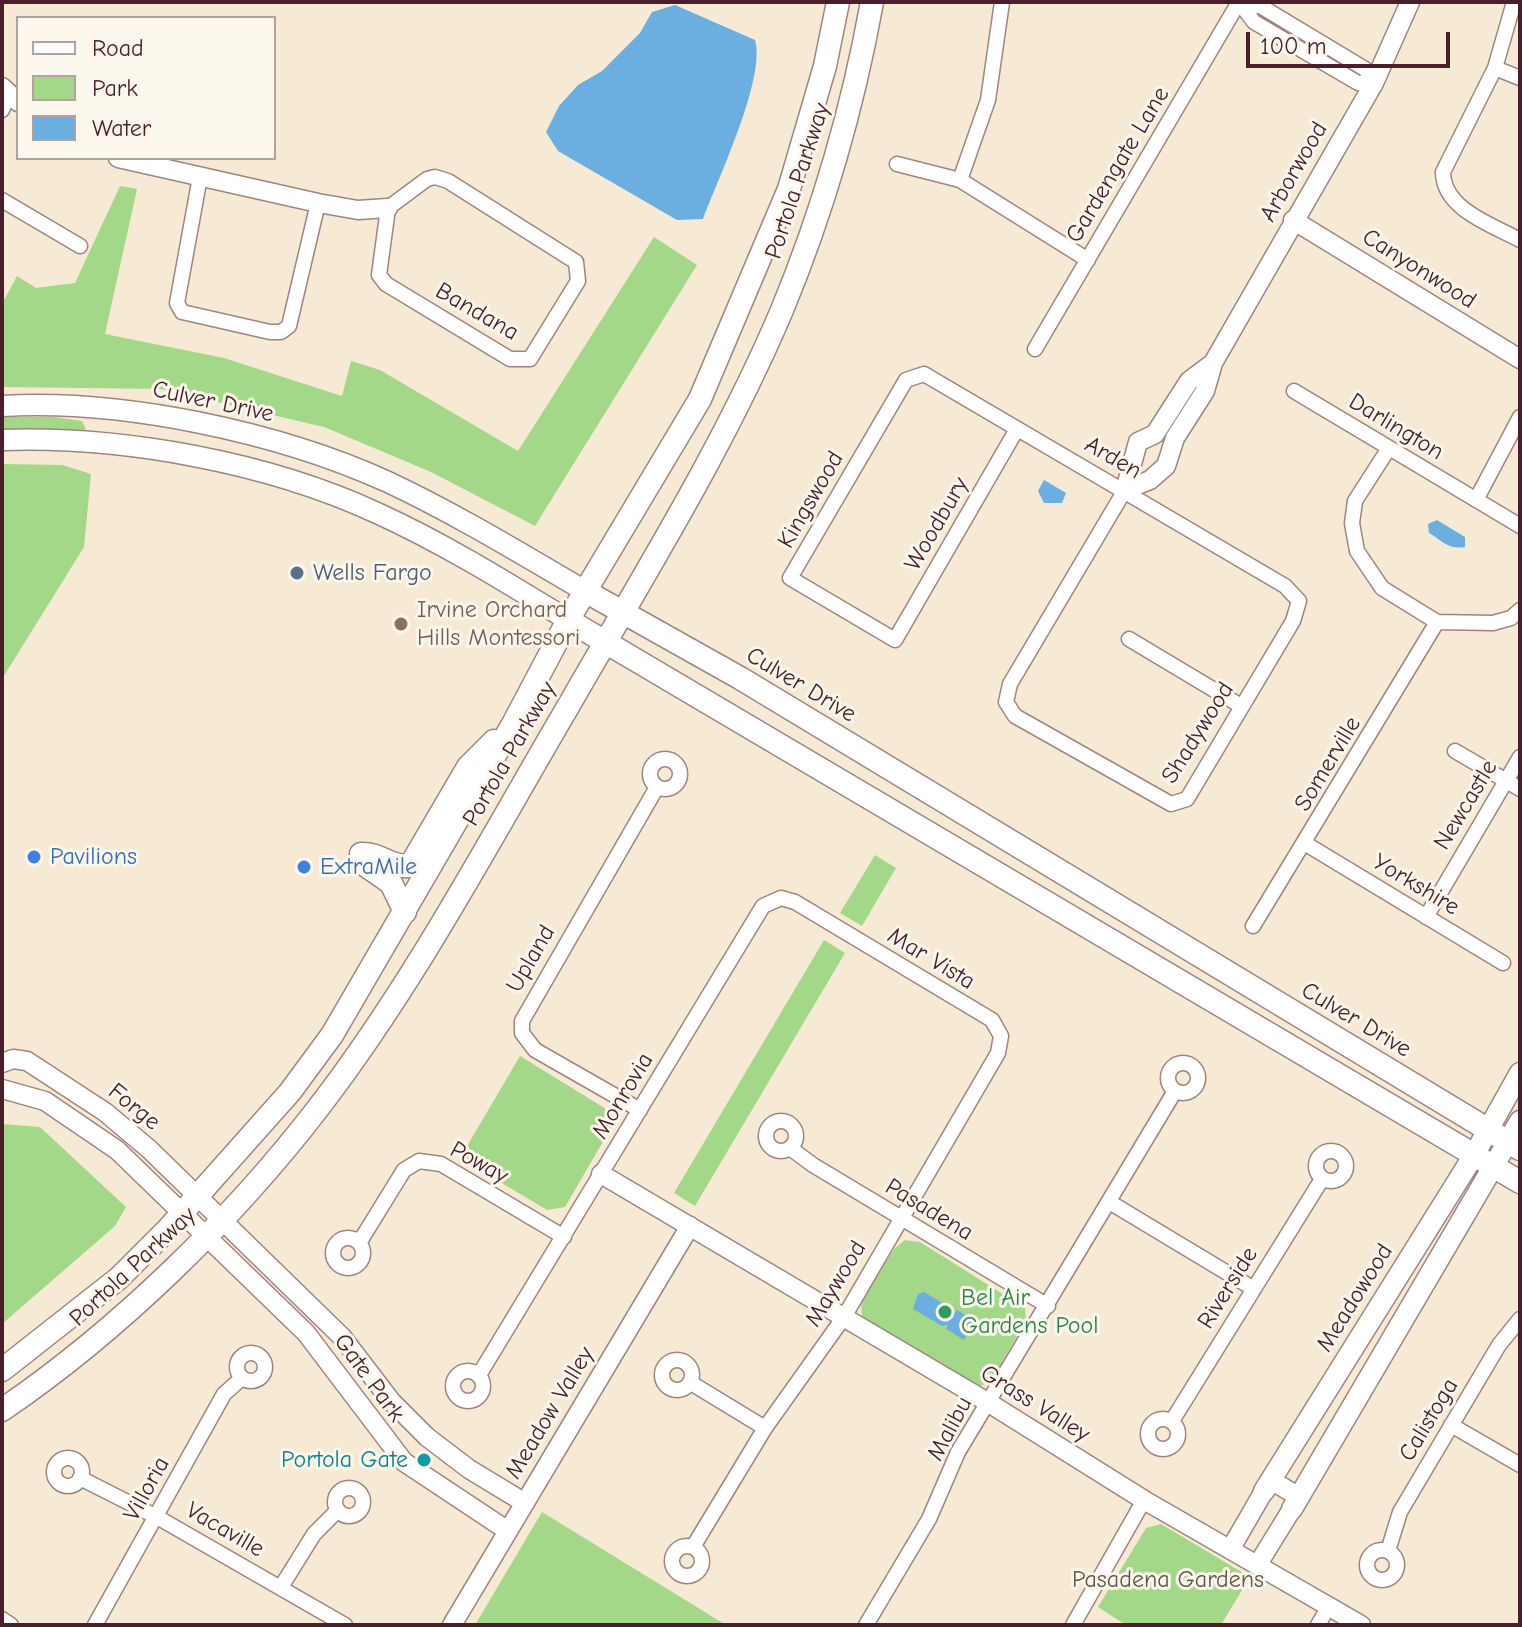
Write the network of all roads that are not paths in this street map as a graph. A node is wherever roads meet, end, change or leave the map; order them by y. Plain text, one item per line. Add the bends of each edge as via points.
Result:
1 (838, 2) edge
2 (872, 2) edge
3 (1002, 2) edge
4 (1240, 2) edge
5 (1410, 2) edge
6 (1514, 2) edge
7 (1495, 68) junction
8 (1520, 78) edge
9 (1374, 83) junction
10 (127, 160) edge
11 (897, 164) dead end
12 (200, 177) junction
13 (960, 180) junction
14 (2, 200) edge
15 (318, 203) junction
16 (388, 208) junction
17 (1293, 220) junction
18 (1520, 240) edge
19 (80, 246) dead end
20 (1088, 260) junction
21 (1035, 349) dead end
22 (1520, 359) edge
23 (1213, 363) junction
24 (906, 380) joint
25 (1294, 391) dead end
26 (2, 406) edge
27 (1520, 417) edge
28 (1017, 429) junction
29 (2, 440) edge
30 (1389, 448) junction
31 (1125, 490) junction
32 (1476, 500) junction
33 (1520, 526) edge
34 (585, 591) junction
35 (1295, 593) joint
36 (1520, 610) edge
37 (622, 613) junction
38 (568, 620) junction
39 (1437, 622) junction
40 (1129, 639) dead end
41 (895, 640) joint
42 (605, 642) junction
43 (1006, 702) joint
44 (1241, 706) junction
45 (513, 724) junction
46 (1455, 751) dead end
47 (1520, 757) edge
48 (1506, 780) junction
49 (657, 787) dead end
50 (1520, 789) edge
51 (1306, 844) junction
52 (405, 912) junction
53 (1426, 917) junction
54 (832, 925) joint
55 (1253, 926) dead end
56 (1503, 963) dead end
57 (1001, 1036) joint
58 (2, 1063) edge
59 (1520, 1073) edge
60 (2, 1089) edge
61 (1175, 1091) dead end
62 (640, 1110) junction
63 (1520, 1121) edge
64 (1487, 1130) junction
65 (1514, 1146) edge
66 (790, 1148) dead end
67 (1483, 1160) junction
68 (601, 1174) junction
69 (1322, 1179) dead end
70 (1520, 1182) edge
71 (1111, 1203) junction
72 (191, 1205) junction
73 (901, 1219) junction
74 (690, 1226) junction
75 (213, 1227) junction
76 (564, 1237) junction
77 (359, 1243) dead end
78 (1254, 1289) junction
79 (1048, 1306) junction
80 (844, 1317) junction
81 (1520, 1319) edge
82 (2, 1370) edge
83 (479, 1375) dead end
84 (242, 1378) dead end
85 (691, 1383) dead end
86 (989, 1403) junction
87 (2, 1410) edge
88 (1172, 1421) dead end
89 (1451, 1425) junction
90 (765, 1428) junction
91 (456, 1460) junction
92 (1520, 1465) edge
93 (80, 1478) dead end
94 (1268, 1485) junction
95 (437, 1486) junction
96 (1144, 1500) junction
97 (525, 1503) junction
98 (1295, 1503) junction
99 (338, 1510) dead end
100 (157, 1517) junction
101 (508, 1531) junction
102 (693, 1547) dead end
103 (1231, 1548) junction
104 (1388, 1551) dead end
105 (1258, 1564) junction
106 (281, 1587) junction
107 (1329, 1606) junction
108 (2, 1619) edge
109 (11, 1625) edge
110 (95, 1625) edge
111 (345, 1625) edge
112 (452, 1625) edge
113 (866, 1625) edge
114 (1073, 1625) edge
115 (1318, 1625) edge
116 (1361, 1625) edge

1 - 34 main road, Portola Parkway via 789,189 705,387
2 - 37 main road, Portola Parkway via 860,71 826,191 781,310 732,415
3 - 13 street via 988,100
4 - 9 street via 1262,7 1326,45 1365,69
4 - 20 street, Gardengate Lane
5 - 9 street, Arborwood
6 - 7 street
7 - 8 street
7 - 18 street via 1447,163 1443,182 1453,202
9 - 17 street, Arborwood
10 - 12 street
11 - 13 street
12 - 15 street
12 - 15 street via 177,303 182,312 228,323 270,332 289,326
13 - 20 street
14 - 19 street
15 - 16 street via 358,210
16 - 16 street, Bandana via 378,265 386,284 510,359 530,359 578,281 576,262 448,181 427,179
17 - 22 street, Canyonwood
17 - 23 street, Arborwood
20 - 21 street, Gardengate Lane
23 - 31 street, Arborwood via 1189,381 1155,434 1138,442
23 - 31 street, Arborwood via 1205,391 1175,438 1166,466
24 - 28 street, Arden via 924,374
24 - 41 street, Kingswood via 790,578
25 - 30 street, Darlington
26 - 34 main road, Culver Drive via 123,410 279,443 386,481
27 - 32 street
28 - 31 street, Arden
28 - 41 street, Woodbury
29 - 38 main road via 117,445 239,466 281,479 373,511
30 - 32 street, Darlington
30 - 39 street via 1355,501 1357,551 1382,588
31 - 35 street, Arden
31 - 43 street, Arborwood via 1010,684
32 - 33 street, Darlington
34 - 37 main road, Culver Drive
34 - 38 main road, Portola Parkway
35 - 44 street, Shadywood via 1299,611
36 - 39 street via 1493,623
37 - 42 main road, Portola Parkway
37 - 64 main road, Culver Drive via 740,678
38 - 42 main road
38 - 45 main road, Portola Parkway
39 - 51 street, Somerville
40 - 44 street
42 - 67 main road
42 - 75 main road, Portola Parkway via 393,1002 318,1109
43 - 44 street, Shadywood via 1015,716 1171,804 1187,799
45 - 52 main road, Portola Parkway
45 - 52 main road via 468,767 410,866 396,867 372,853 361,854 365,865 391,883
46 - 48 street
47 - 48 street, Newcastle
48 - 50 street
48 - 53 street, Newcastle
49 - 62 street, Upland via 522,1021 522,1033 535,1050
51 - 53 street, Yorkshire
51 - 55 street, Somerville
52 - 72 main road, Portola Parkway via 332,1035 290,1092
53 - 56 street, Yorkshire
54 - 57 street, Mar Vista via 992,1020
54 - 62 street, Monrovia via 788,899 763,906
57 - 73 street, Maywood via 998,1053
58 - 72 street, Forge via 21,1059 74,1090 149,1149
59 - 64 main road, Meadowood
60 - 72 street, Forge via 34,1095 74,1118
61 - 71 street, Malibu
62 - 68 street, Monrovia
63 - 65 main road, Meadowood
64 - 65 main road, Culver Drive
64 - 67 main road, Meadowood
65 - 67 main road, Meadowood
66 - 73 street, Pasadena
67 - 70 main road
67 - 94 main road, Meadowood
67 - 98 main road, Meadowood
68 - 74 street, Grass Valley
68 - 76 street, Monrovia
69 - 78 street, Riverside
71 - 78 street
71 - 79 street, Malibu
72 - 75 street, Forge
72 - 82 main road, Portola Parkway via 119,1278
73 - 79 street, Pasadena
73 - 80 street, Maywood
74 - 80 street, Grass Valley
74 - 97 street, Meadow Valley
75 - 87 main road, Portola Parkway via 147,1295 51,1377
75 - 91 street, Gate Park via 342,1337 391,1401
75 - 95 street, Gate Park via 306,1333 388,1445
76 - 77 street, Poway via 441,1164 419,1161 404,1170
76 - 83 street, Monrovia
78 - 88 street, Riverside
79 - 86 street, Malibu
80 - 86 street, Grass Valley
80 - 90 street, Maywood
81 - 89 street, Calistoga
84 - 100 street, Villoria via 224,1394
85 - 90 street
86 - 96 street, Grass Valley
86 - 113 street, Malibu
89 - 92 street
89 - 104 street, Calistoga via 1400,1512
90 - 102 street, Maywood
91 - 95 street
91 - 97 street, Gate Park
93 - 100 street, Vacaville
94 - 98 street
94 - 103 street, Meadowood
95 - 101 street, Gate Park
96 - 103 street, Grass Valley
96 - 114 street
97 - 101 street, Meadow Valley
98 - 105 street, Meadowood
99 - 106 street via 314,1534
100 - 106 street, Vacaville
100 - 110 street, Villoria
101 - 112 street, Meadow Valley
103 - 105 street, Grass Valley
105 - 107 street, Grass Valley
106 - 111 street, Vacaville
107 - 115 street
107 - 116 street, Grass Valley
108 - 109 street

